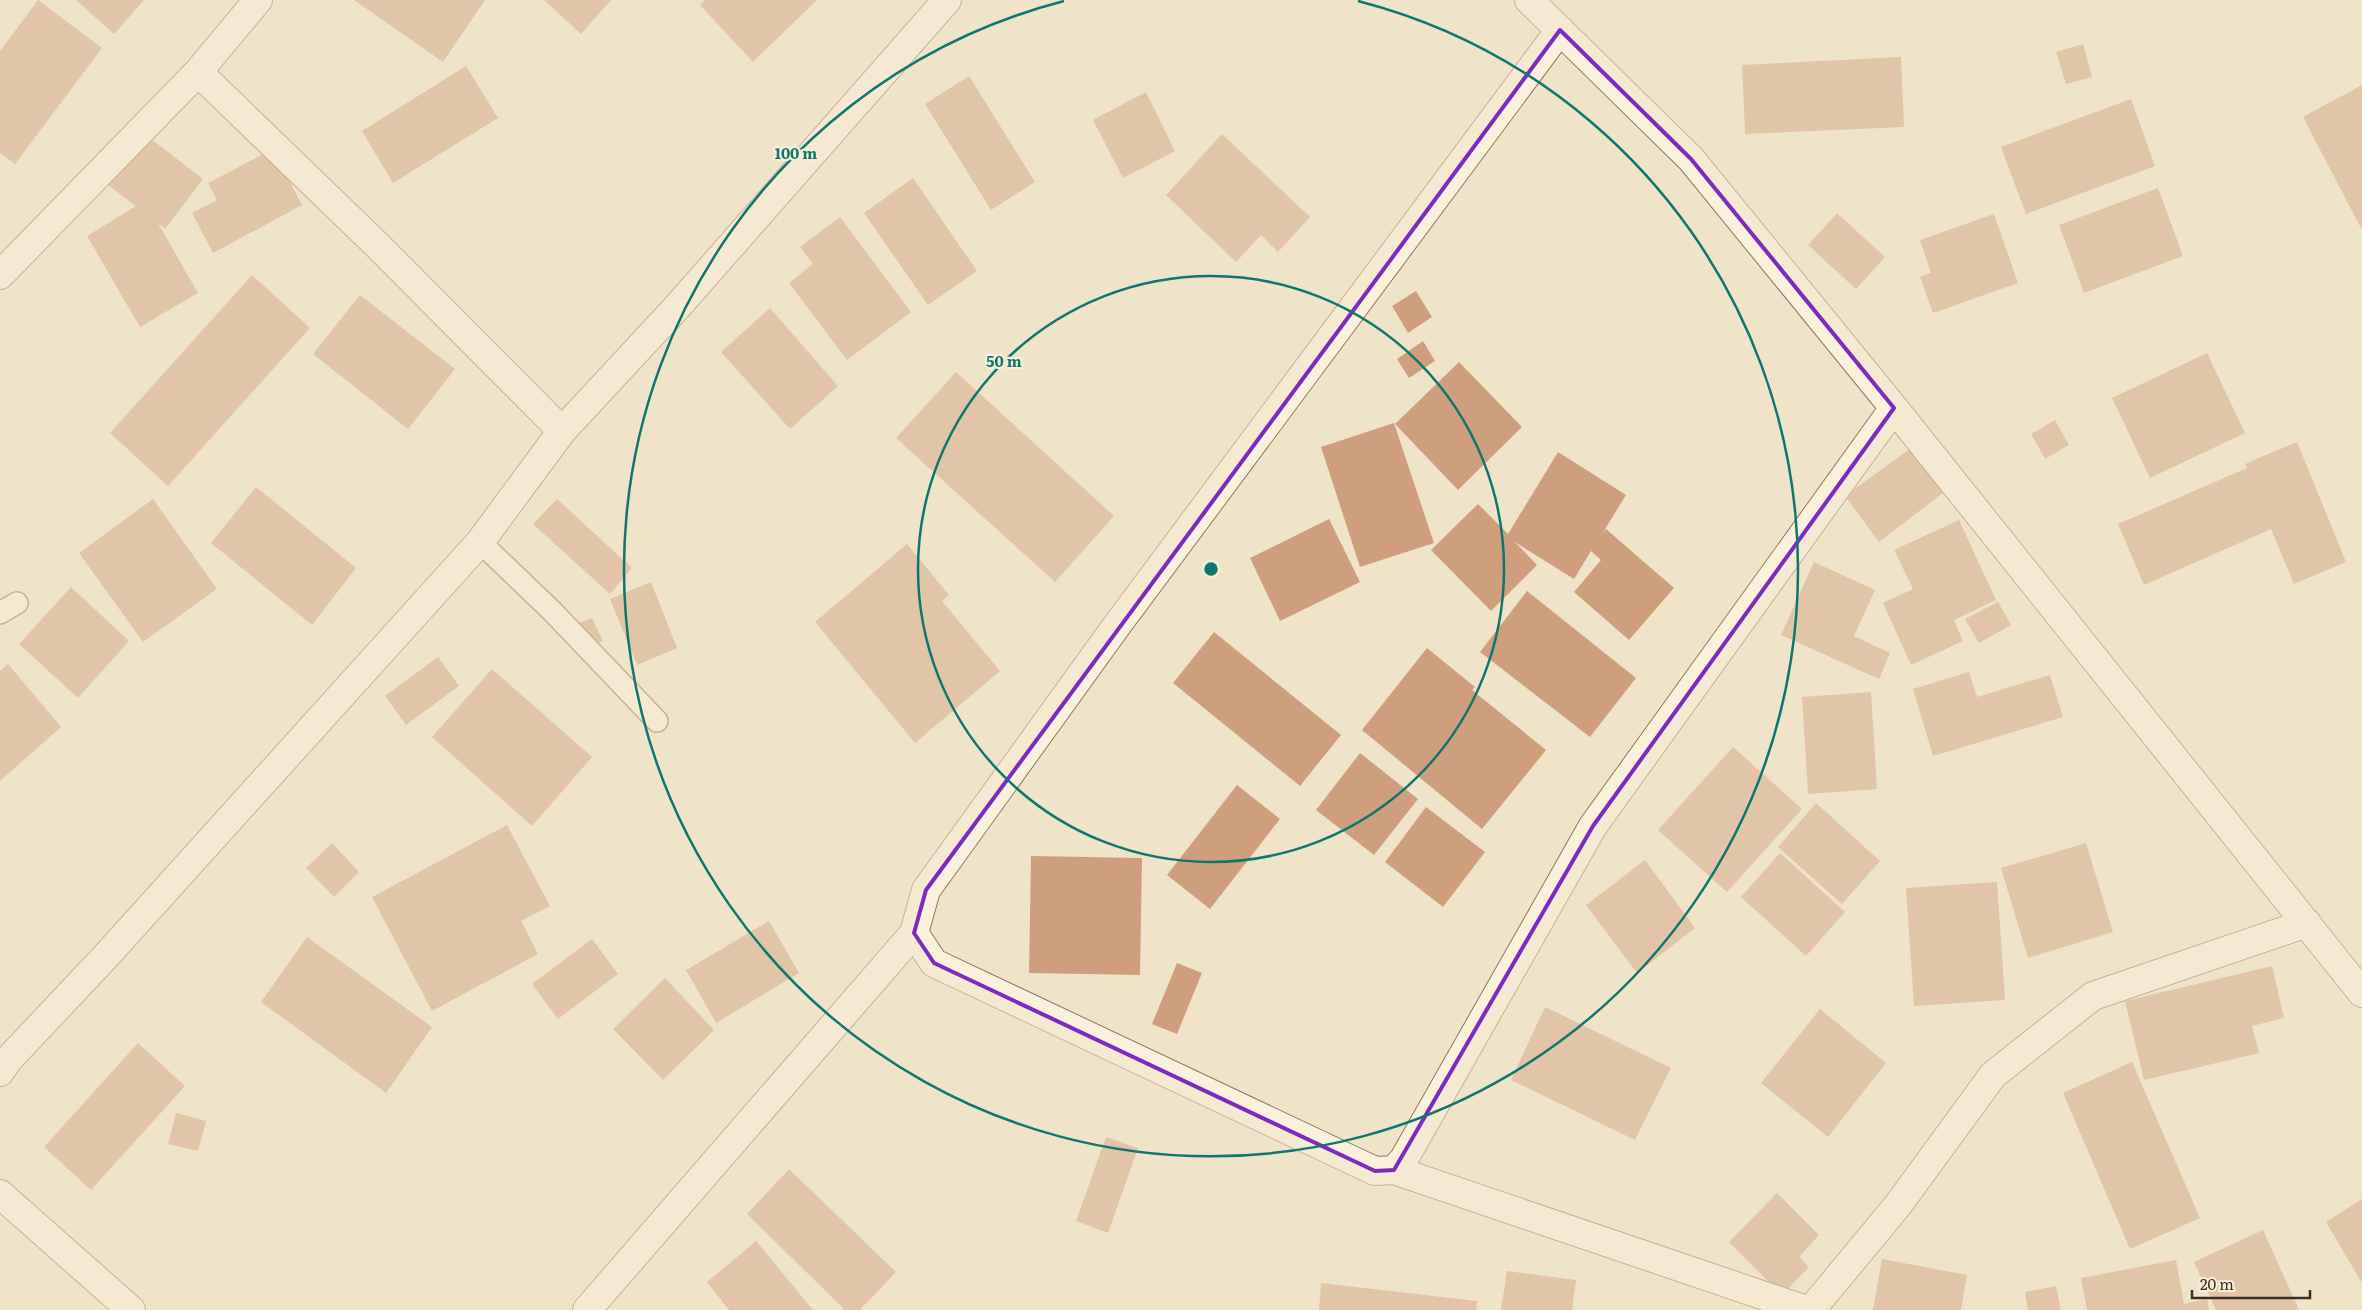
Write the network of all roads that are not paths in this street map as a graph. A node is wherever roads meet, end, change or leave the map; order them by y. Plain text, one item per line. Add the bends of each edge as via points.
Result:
1 (258, 0) edge
2 (948, 0) edge
3 (1528, 0) edge
4 (1560, 30) junction
5 (198, 72) junction
6 (0, 275) edge
7 (1894, 408) junction
8 (562, 431) junction
9 (480, 542) junction
10 (657, 721) dead end
11 (2307, 923) junction
12 (914, 933) junction
13 (2362, 993) edge
14 (0, 1072) edge
15 (1394, 1170) junction
16 (0, 1194) edge
17 (131, 1310) edge
18 (587, 1310) edge
19 (1806, 1310) edge
20 (1811, 1310) edge

1 - 5 street
2 - 8 street via 678,306
3 - 4 street
4 - 7 street via 1691,159
4 - 12 street via 1121,620 926,890
5 - 6 street
5 - 8 street via 376,244
7 - 11 street
7 - 15 street via 1593,826 1404,1159
8 - 9 street
9 - 10 lane via 552,611
9 - 14 street
11 - 13 street
11 - 20 street via 2093,996 1993,1075 1898,1205
12 - 15 street via 934,963 1375,1171
12 - 18 street
15 - 19 street
16 - 17 street

